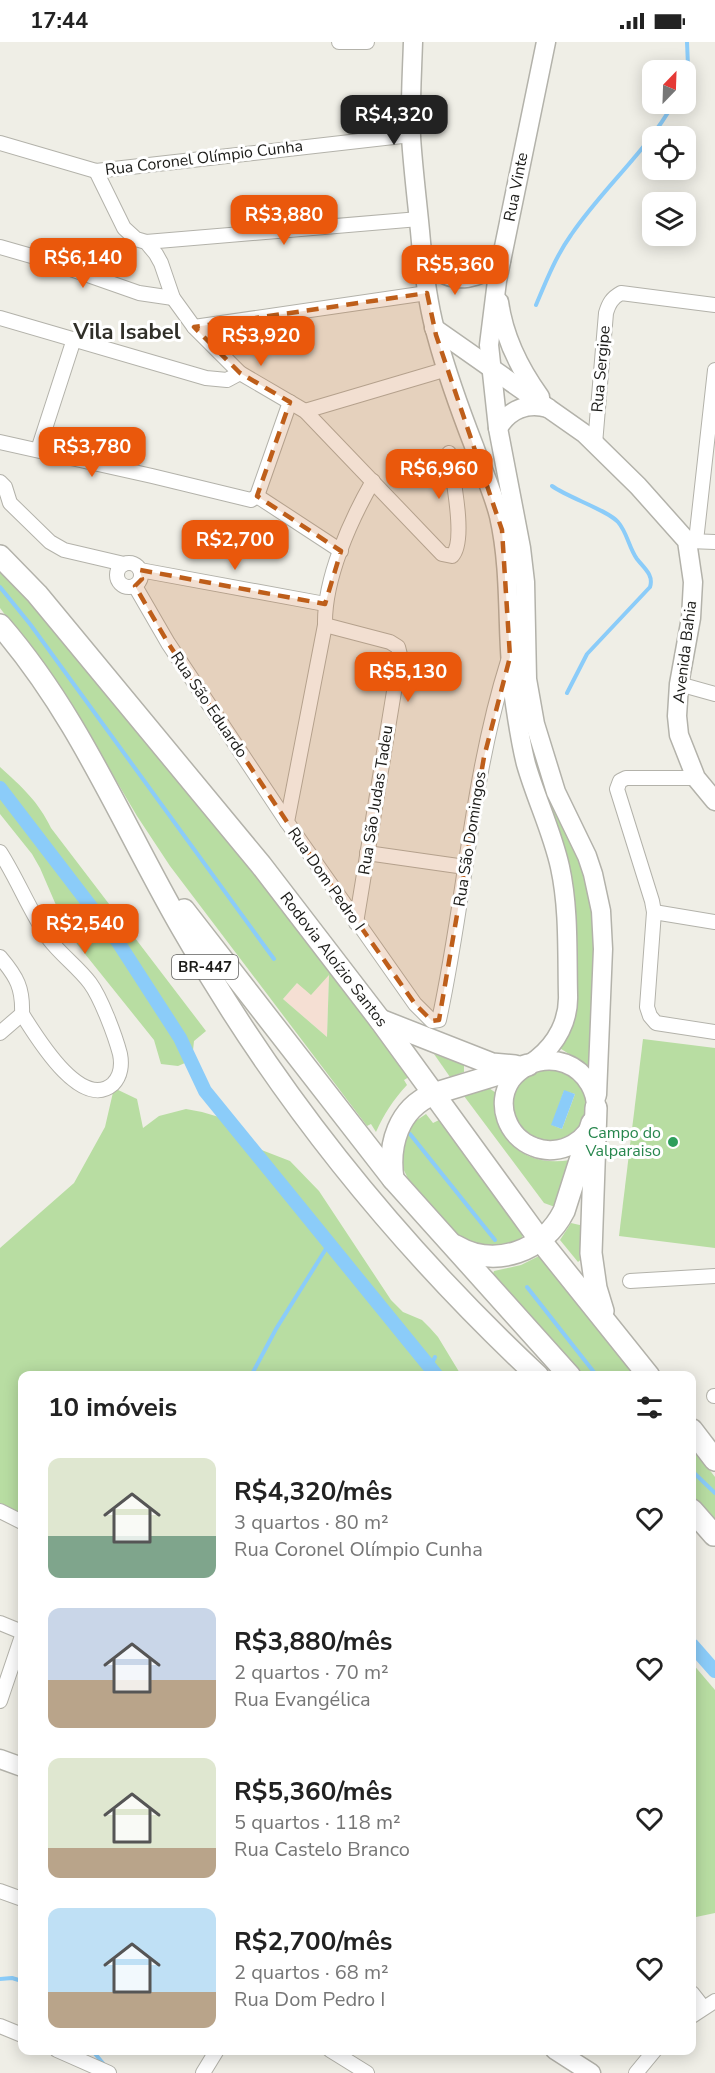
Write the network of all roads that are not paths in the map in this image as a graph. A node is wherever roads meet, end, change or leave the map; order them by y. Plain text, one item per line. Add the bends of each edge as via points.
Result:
1 (339, 42) edge
2 (367, 42) edge
3 (413, 42) edge
4 (546, 42) edge
5 (411, 135) junction
6 (0, 143) edge
7 (96, 171) junction
8 (418, 219) junction
9 (146, 242) junction
10 (0, 248) edge
11 (422, 249) junction
12 (501, 261) junction
13 (497, 281) junction
14 (428, 293) junction
15 (173, 298) junction
16 (715, 305) edge
17 (0, 318) edge
18 (194, 327) junction
19 (434, 328) junction
20 (74, 339) junction
21 (491, 368) junction
22 (447, 369) junction
23 (715, 370) edge
24 (240, 373) junction
25 (290, 402) junction
26 (548, 408) junction
27 (305, 411) junction
28 (498, 428) junction
29 (0, 442) edge
30 (595, 444) junction
31 (38, 450) junction
32 (449, 453) dead end
33 (373, 481) junction
34 (0, 482) edge
35 (257, 496) junction
36 (692, 541) junction
37 (715, 542) edge
38 (341, 550) junction
39 (0, 556) edge
40 (124, 564) junction
41 (140, 570) junction
42 (135, 586) junction
43 (325, 604) junction
44 (0, 625) edge
45 (325, 625) junction
46 (510, 657) junction
47 (679, 684) junction
48 (715, 694) edge
49 (696, 778) junction
50 (715, 801) edge
51 (287, 822) junction
52 (0, 852) edge
53 (367, 853) junction
54 (145, 860) junction
55 (465, 867) junction
56 (654, 912) junction
57 (715, 922) edge
58 (357, 923) junction
59 (0, 957) edge
60 (22, 1014) junction
61 (380, 1020) junction
62 (436, 1022) joint
63 (715, 1032) edge
64 (0, 1034) edge
65 (528, 1065) junction
66 (433, 1094) junction
67 (594, 1115) junction
68 (393, 1179) junction
69 (540, 1240) junction
70 (450, 1243) junction
71 (715, 1276) edge
72 (630, 1281) dead end
73 (609, 1325) junction
74 (533, 1371) edge
75 (565, 1371) edge
76 (645, 1371) edge
77 (696, 1435) edge
78 (715, 1460) edge
79 (0, 1511) edge
80 (696, 1517) edge
81 (18, 1520) edge
82 (715, 1536) edge
83 (0, 1623) edge
84 (18, 1632) edge
85 (18, 1646) edge
86 (0, 1701) edge
87 (0, 1759) edge
88 (18, 1766) edge
89 (0, 1891) edge
90 (18, 1898) edge
91 (696, 1996) edge
92 (709, 2004) edge
93 (696, 2013) edge
94 (0, 2026) edge
95 (18, 2033) edge
96 (68, 2055) edge
97 (214, 2055) edge
98 (338, 2055) edge
99 (563, 2055) edge
100 (650, 2055) edge
101 (109, 2073) edge
102 (203, 2073) edge
103 (367, 2073) edge
104 (591, 2073) edge
105 (636, 2073) edge

1 - 2 street
3 - 5 main road
4 - 12 main road, Rua Vinte
5 - 7 street, Rua Coronel Olímpio Cunha
5 - 8 main road
6 - 7 street, Rua Coronel Olímpio Cunha
7 - 9 street via 124,228
8 - 9 street
8 - 11 main road
9 - 15 street via 161,263
10 - 15 street via 139,292
11 - 12 main road via 432,266 450,277 471,279
11 - 14 main road
12 - 13 main road, Rua Vinte
13 - 21 main road, Rua Vinte via 490,334
13 - 26 main road via 500,313 509,343
14 - 18 street
14 - 19 main road
15 - 18 street
16 - 30 street, Rua Sergipe via 621,293 614,297 606,313
17 - 20 street
18 - 24 street
19 - 21 main road
19 - 22 main road
20 - 24 street via 206,378 227,380
20 - 31 street
21 - 26 main road
21 - 28 main road, Rua Vinte
22 - 27 street
22 - 46 main road via 502,530
23 - 36 street
24 - 25 street
25 - 27 street
25 - 35 street
26 - 28 main road via 520,408
26 - 30 main road
27 - 33 street
28 - 67 main road, Rua Vinte via 521,548 526,669 535,724 556,792 594,874 602,911
29 - 31 street
30 - 36 main road
31 - 35 street via 243,500
32 - 33 street via 459,532 452,556 442,554
33 - 38 street, Rua Dom Pedro I
34 - 40 street via 10,503 50,542 64,550
35 - 38 street
36 - 37 street
36 - 47 main road, Avenida Bahia via 691,618
38 - 43 street, Rua Dom Pedro I
39 - 61 main road, Rodovia Aloízio Santos via 37,594 254,856
40 - 41 street via 136,565
40 - 42 street via 117,574 119,580 123,585
41 - 42 street via 140,582
41 - 43 street
42 - 51 street, Rua São Eduardo via 168,643
43 - 45 street, Rua Dom Pedro I
44 - 54 main road, BR-447 via 57,699
45 - 51 street, Rua Dom Pedro I
45 - 53 street, Rua São Judas Tadeu via 390,642 398,647 400,655
46 - 55 street, Rua São Domingos via 484,757
46 - 65 main road via 527,765 556,851 566,914 568,1011 554,1041
47 - 48 street
47 - 49 main road, Avenida Bahia via 679,735
49 - 50 main road, Avenida Bahia
49 - 56 street via 626,778 617,789
51 - 58 street, Rua Dom Pedro I
52 - 60 street via 49,938 99,997 120,1053 117,1080 103,1090 90,1090 50,1058
53 - 55 street
53 - 58 street, Rua São Judas Tadeu
54 - 68 main road
54 - 74 main road, BR-447 via 223,997 315,1131 447,1285
55 - 62 street, Rua São Domingos via 448,978 440,1020
56 - 57 street
56 - 63 street via 647,1007 650,1016 656,1023
58 - 62 street, Rua Dom Pedro I via 415,1004
59 - 60 street via 20,987
60 - 64 street
61 - 65 main road via 492,1064
61 - 66 main road, Rodovia Aloízio Santos
65 - 66 main road
65 - 67 main road via 557,1060 576,1068 590,1083
65 - 67 main road via 512,1078 505,1097 506,1117 515,1135 532,1146 552,1150 572,1145
66 - 68 main road via 413,1106 398,1129 392,1146
66 - 69 main road, Rodovia Aloízio Santos
67 - 69 main road via 564,1211 553,1229
67 - 73 main road via 591,1253 596,1288
68 - 70 main road
69 - 70 main road via 516,1253 489,1257
69 - 73 main road, Rodovia Aloízio Santos
70 - 75 main road
71 - 72 street
73 - 76 main road, Rodovia Aloízio Santos
77 - 78 main road
79 - 81 street
80 - 82 main road
83 - 84 street
85 - 86 street
87 - 88 main road
89 - 90 street
91 - 92 street
92 - 93 street
94 - 95 street
96 - 101 street
97 - 102 street
98 - 103 street
99 - 104 main road
100 - 105 street

